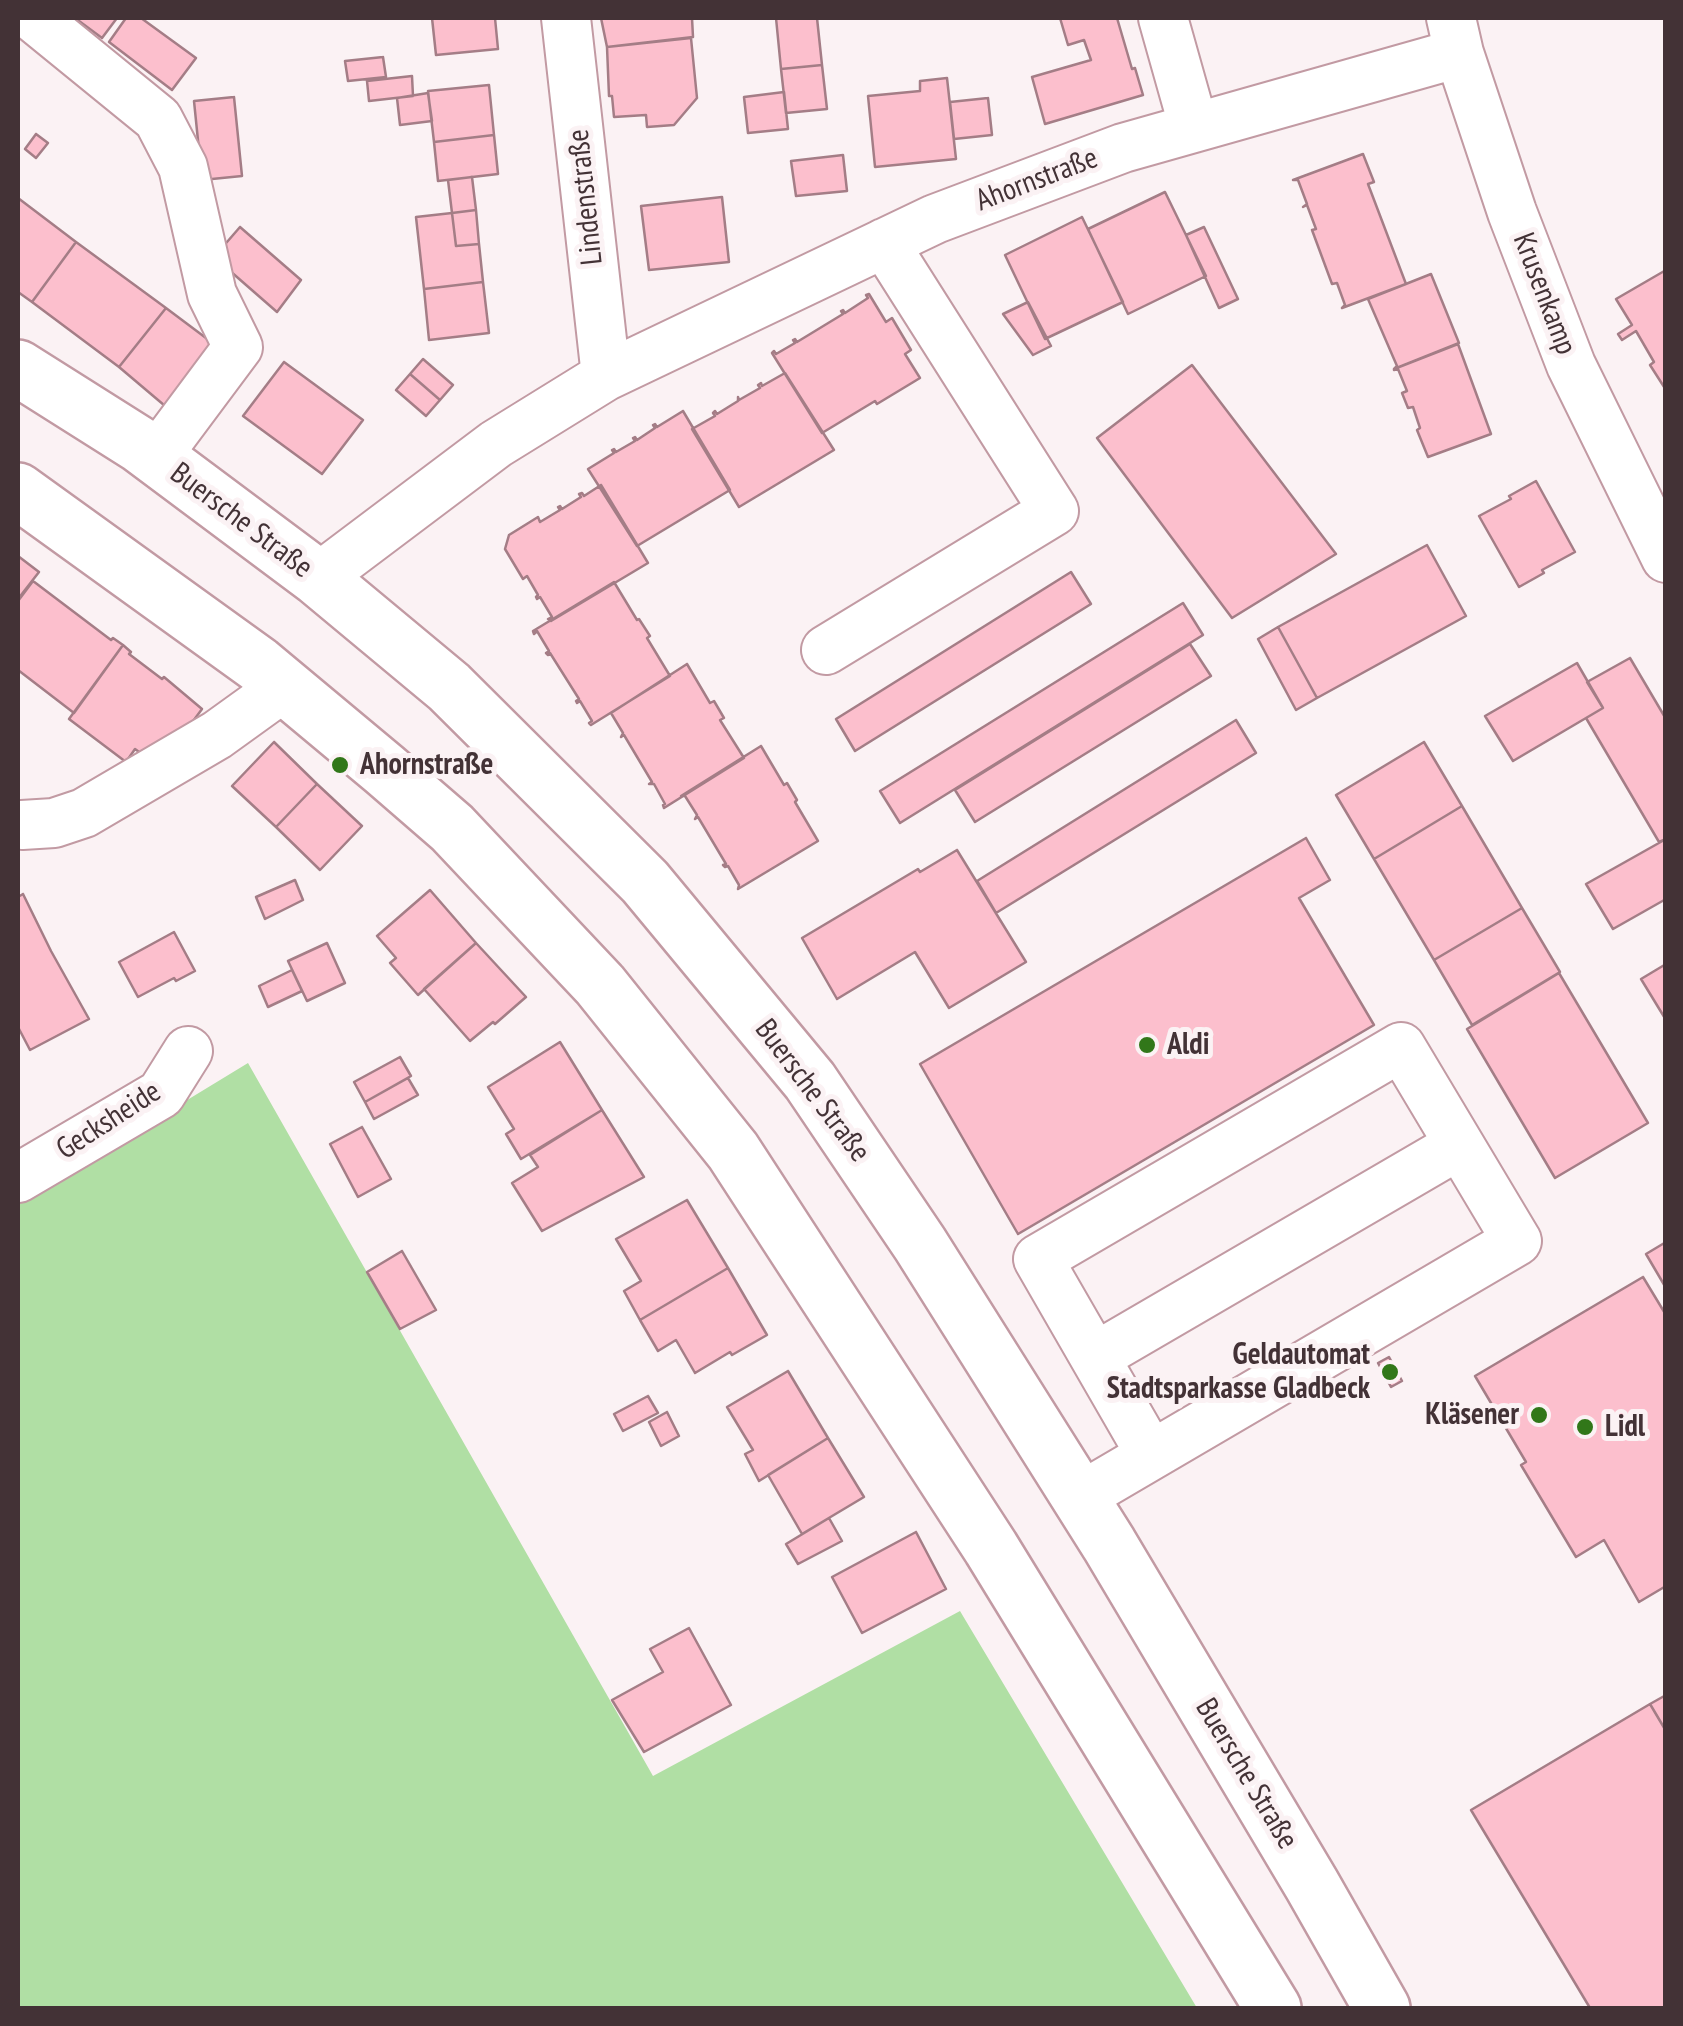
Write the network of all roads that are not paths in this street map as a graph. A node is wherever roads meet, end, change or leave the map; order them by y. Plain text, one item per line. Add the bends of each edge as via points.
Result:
1 (34, 18) edge
2 (566, 18) edge
3 (1163, 18) edge
4 (1455, 36) edge
5 (1194, 128) junction
6 (884, 243) junction
7 (18, 368) edge
8 (606, 376) junction
9 (156, 457) junction
10 (18, 490) edge
11 (1666, 558) edge
12 (318, 578) junction
13 (826, 650) dead end
14 (284, 686) junction
15 (22, 825) dead end
16 (188, 1051) dead end
17 (1459, 1145) junction
18 (18, 1178) edge
19 (1095, 1357) junction
20 (1151, 1455) junction
21 (1080, 1497) junction
22 (1273, 2008) edge
23 (1382, 2008) edge

1 - 9 street via 158,119 183,167 212,294 238,347
2 - 8 street, Lindenstraße
3 - 5 street
4 - 5 street, Ahornstraße
4 - 11 street, Krusenkamp via 1512,212 1572,365
5 - 6 street, Ahornstraße via 1053,173
6 - 8 street, Ahornstraße
6 - 13 street via 1054,511
7 - 9 main road, Buersche Straße
8 - 12 street, Ahornstraße via 496,444
9 - 12 main road, Buersche Straße
10 - 14 main road
12 - 21 main road, Buersche Straße via 463,701 645,882 734,989 810,1081
14 - 15 street via 84,814
14 - 22 main road via 452,828 600,985 733,1151 991,1548
16 - 18 street, Gecksheide via 162,1094
17 - 19 street
17 - 19 street via 1402,1048 1054,1249 1038,1259
17 - 20 street via 1516,1241
19 - 20 street
20 - 21 street
21 - 23 main road, Buersche Straße

